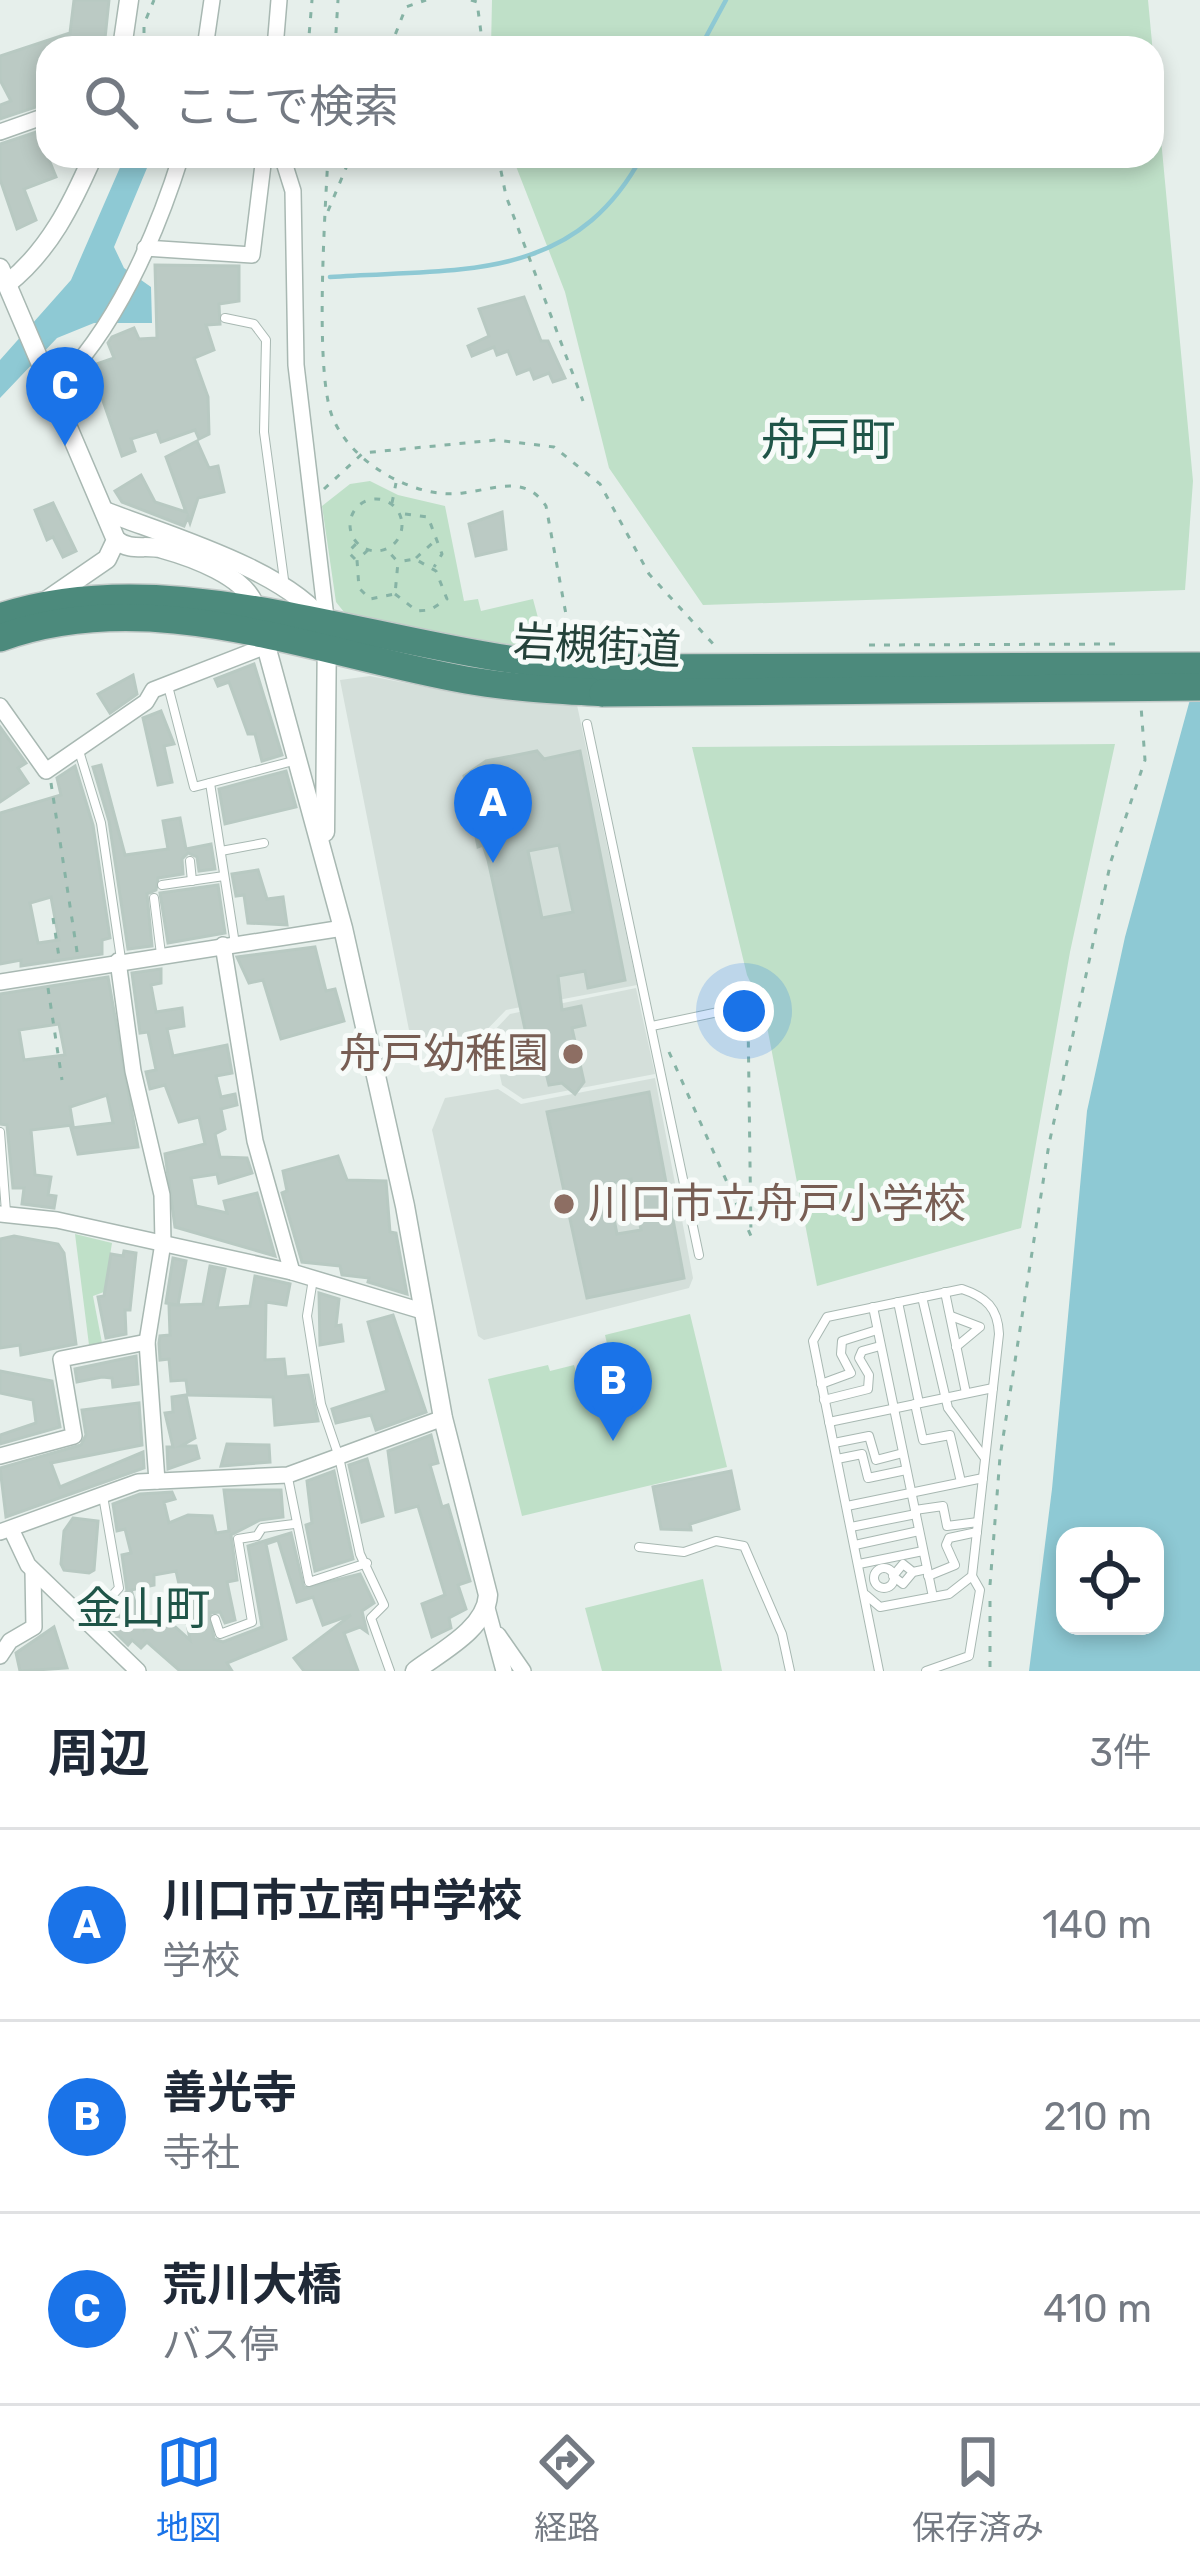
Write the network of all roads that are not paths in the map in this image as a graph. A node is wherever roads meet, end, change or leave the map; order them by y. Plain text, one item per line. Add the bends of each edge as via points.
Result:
1 (129, 0) edge
2 (212, 0) edge
3 (279, 0) edge
4 (277, 22) junction
5 (124, 36) edge
6 (207, 36) edge
7 (276, 36) edge
8 (281, 36) edge
9 (36, 119) edge
10 (0, 131) edge
11 (87, 168) edge
12 (176, 168) edge
13 (263, 168) edge
14 (286, 168) edge
15 (145, 248) junction
16 (3, 276) edge
17 (225, 319) dead end
18 (50, 384) junction
19 (107, 512) junction
20 (116, 540) junction
21 (286, 588) junction
22 (43, 603) junction
23 (254, 604) dead end
24 (0, 617) edge
25 (0, 638) edge
26 (328, 638) junction
27 (265, 644) joint
28 (1200, 666) edge
29 (603, 681) junction
30 (168, 685) junction
31 (1200, 687) edge
32 (0, 706) edge
33 (587, 724) dead end
34 (78, 749) junction
35 (299, 760) junction
36 (210, 783) junction
37 (264, 842) dead end
38 (220, 851) junction
39 (324, 851) junction
40 (190, 861) dead end
41 (224, 876) junction
42 (192, 881) junction
43 (162, 885) dead end
44 (154, 898) dead end
45 (343, 928) junction
46 (229, 944) junction
47 (161, 954) junction
48 (120, 960) junction
49 (0, 982) edge
50 (745, 1012) road end
51 (652, 1026) junction
52 (0, 1132) edge
53 (3, 1214) edge
54 (163, 1243) junction
55 (699, 1255) dead end
56 (292, 1271) junction
57 (314, 1277) junction
58 (945, 1292) junction
59 (922, 1297) junction
60 (898, 1302) junction
61 (873, 1307) junction
62 (422, 1311) junction
63 (950, 1316) junction
64 (877, 1330) junction
65 (147, 1342) junction
66 (880, 1346) junction
67 (956, 1347) junction
68 (821, 1384) junction
69 (993, 1388) junction
70 (966, 1393) junction
71 (944, 1397) junction
72 (824, 1400) junction
73 (917, 1403) junction
74 (894, 1408) junction
75 (443, 1418) junction
76 (829, 1422) junction
77 (833, 1444) junction
78 (903, 1453) junction
79 (0, 1456) edge
80 (339, 1457) junction
81 (985, 1458) junction
82 (837, 1459) junction
83 (906, 1469) junction
84 (287, 1475) junction
85 (983, 1478) junction
86 (157, 1481) junction
87 (961, 1483) junction
88 (911, 1492) junction
89 (103, 1495) junction
90 (847, 1506) junction
91 (915, 1512) junction
92 (294, 1524) junction
93 (851, 1527) junction
94 (978, 1527) junction
95 (3, 1529) edge
96 (919, 1531) junction
97 (855, 1545) junction
98 (639, 1547) dead end
99 (923, 1551) junction
100 (367, 1563) junction
101 (860, 1564) junction
102 (33, 1571) junction
103 (928, 1572) junction
104 (893, 1576) junction
105 (972, 1576) junction
106 (886, 1588) junction
107 (866, 1595) junction
108 (933, 1597) junction
109 (889, 1605) junction
110 (490, 1618) junction
111 (214, 1619) dead end
112 (87, 1623) junction
113 (0, 1656) edge
114 (138, 1671) edge
115 (390, 1671) edge
116 (415, 1671) edge
117 (504, 1671) edge
118 (523, 1671) edge
119 (790, 1671) edge
120 (879, 1671) edge
121 (926, 1671) edge

1 - 5 street
2 - 6 street
3 - 4 street
4 - 7 street
4 - 8 street
9 - 10 street
11 - 16 street via 50,237
12 - 15 street
13 - 15 street via 252,255
14 - 26 street via 293,191 296,365
15 - 18 street via 92,345
16 - 18 street
17 - 21 lane via 254,324 266,340 264,433
18 - 19 street
19 - 20 street
19 - 21 street
20 - 22 street via 107,560
20 - 23 street via 165,549 231,579
21 - 26 street via 315,609
22 - 24 highway, 岩槻街道
22 - 26 highway, 岩槻街道 via 140,594
25 - 26 highway, 岩槻街道 via 59,621 138,615
26 - 29 highway, 岩槻街道
26 - 39 street
27 - 30 street
27 - 35 street
28 - 29 highway, 岩槻街道, bridge
29 - 31 highway, 岩槻街道, bridge
30 - 34 street
30 - 36 lane via 189,784
32 - 34 street via 46,770
33 - 51 lane
34 - 48 lane via 101,823
35 - 36 lane
35 - 39 street
36 - 38 lane
37 - 38 lane
38 - 41 lane
39 - 45 street
40 - 42 lane
41 - 42 lane
41 - 46 lane
42 - 43 lane
44 - 47 lane
45 - 46 street
45 - 62 street
46 - 47 street
46 - 56 street via 255,1142
47 - 48 street
48 - 49 street
48 - 54 street via 133,1071 162,1195
50 - 51 lane
51 - 55 lane
52 - 53 lane
53 - 54 street
54 - 56 street
54 - 65 street
56 - 57 street
57 - 62 street
57 - 80 lane via 307,1316
58 - 59 lane
58 - 63 lane
58 - 69 lane via 985,1298 998,1319
59 - 60 lane
59 - 71 lane
60 - 61 lane
60 - 73 lane
61 - 64 lane
61 - 68 lane via 827,1316 817,1328
62 - 75 street
63 - 67 lane
63 - 67 lane via 980,1327
64 - 66 lane
64 - 68 lane via 842,1341 851,1373
65 - 79 street via 61,1358 74,1436
65 - 86 street
66 - 72 lane via 859,1358 868,1389
66 - 74 lane
67 - 70 lane
68 - 72 lane
69 - 70 lane
69 - 81 lane
70 - 71 lane
71 - 73 lane
71 - 81 lane
72 - 76 lane
73 - 74 lane
73 - 87 lane via 923,1440 950,1435
74 - 76 lane
74 - 78 lane
75 - 80 street
75 - 110 street
76 - 77 lane
77 - 78 lane via 869,1436 875,1460
77 - 82 lane
78 - 83 lane
80 - 84 street
80 - 100 lane
81 - 85 lane
82 - 83 lane via 862,1454 868,1478
82 - 90 lane
83 - 88 lane
84 - 86 street
84 - 92 lane
85 - 87 lane
85 - 94 lane
86 - 89 street
87 - 88 lane
88 - 90 lane
88 - 91 lane
89 - 95 street
89 - 112 lane via 119,1588
90 - 93 lane
91 - 93 lane
91 - 94 lane via 943,1506 946,1526
91 - 96 lane
92 - 100 lane via 309,1582
92 - 111 lane via 238,1539 252,1622 220,1634
93 - 97 lane
94 - 103 lane via 950,1538 955,1565
94 - 105 lane
95 - 102 street
96 - 97 lane
96 - 99 lane
97 - 101 lane
98 - 119 lane via 684,1552 716,1540 744,1546
99 - 101 lane
99 - 103 lane
100 - 115 lane via 383,1605 371,1618
101 - 107 lane
102 - 112 street
102 - 113 street via 34,1627
103 - 104 lane via 913,1572 908,1583
103 - 108 lane
104 - 106 lane
104 - 106 lane via 876,1572 876,1584
105 - 108 lane via 964,1588
105 - 121 lane via 980,1590 974,1647 961,1663
106 - 109 lane
107 - 109 lane
107 - 120 lane
108 - 109 lane
110 - 116 street
110 - 117 street
110 - 118 street
112 - 114 street

